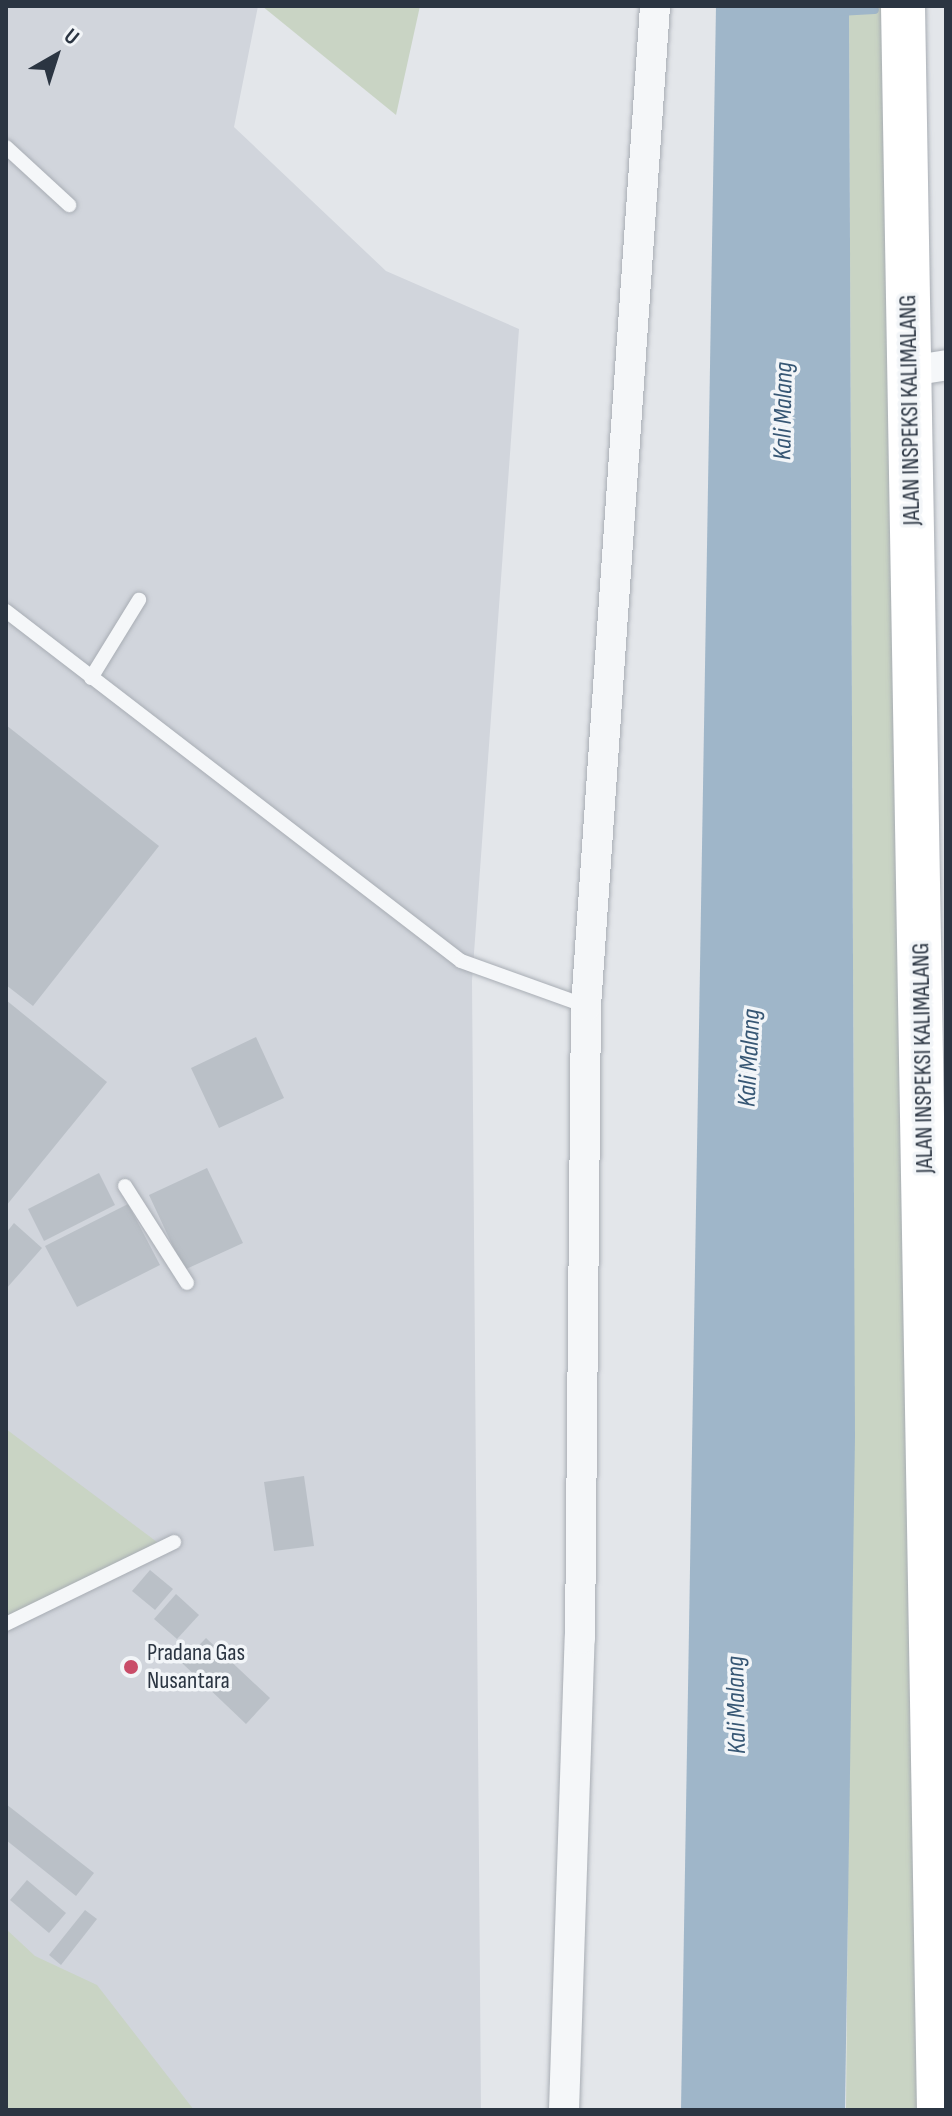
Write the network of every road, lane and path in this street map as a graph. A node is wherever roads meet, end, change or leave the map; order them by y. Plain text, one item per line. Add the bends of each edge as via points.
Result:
1 (655, 6) edge
2 (903, 6) edge
3 (6, 147) edge
4 (69, 205) dead end
5 (928, 368) edge
6 (139, 600) dead end
7 (6, 611) edge
8 (91, 678) junction
9 (931, 718) edge
10 (586, 1006) junction
11 (934, 1019) edge
12 (125, 1186) dead end
13 (187, 1283) dead end
14 (937, 1376) edge
15 (174, 1542) dead end
16 (6, 1624) edge
17 (942, 1889) edge
18 (564, 2110) edge
19 (939, 2110) edge

1 - 10 street
2 - 5 main road, JALAN INSPEKSI KALIMALANG
3 - 4 lane
5 - 9 main road, JALAN INSPEKSI KALIMALANG
6 - 8 lane
7 - 8 lane
8 - 10 lane via 461,961
9 - 11 main road, JALAN INSPEKSI KALIMALANG
10 - 18 street via 580,1639
11 - 14 main road, JALAN INSPEKSI KALIMALANG
12 - 13 lane
14 - 17 main road, JALAN INSPEKSI KALIMALANG
15 - 16 lane
17 - 19 main road, JALAN INSPEKSI KALIMALANG

